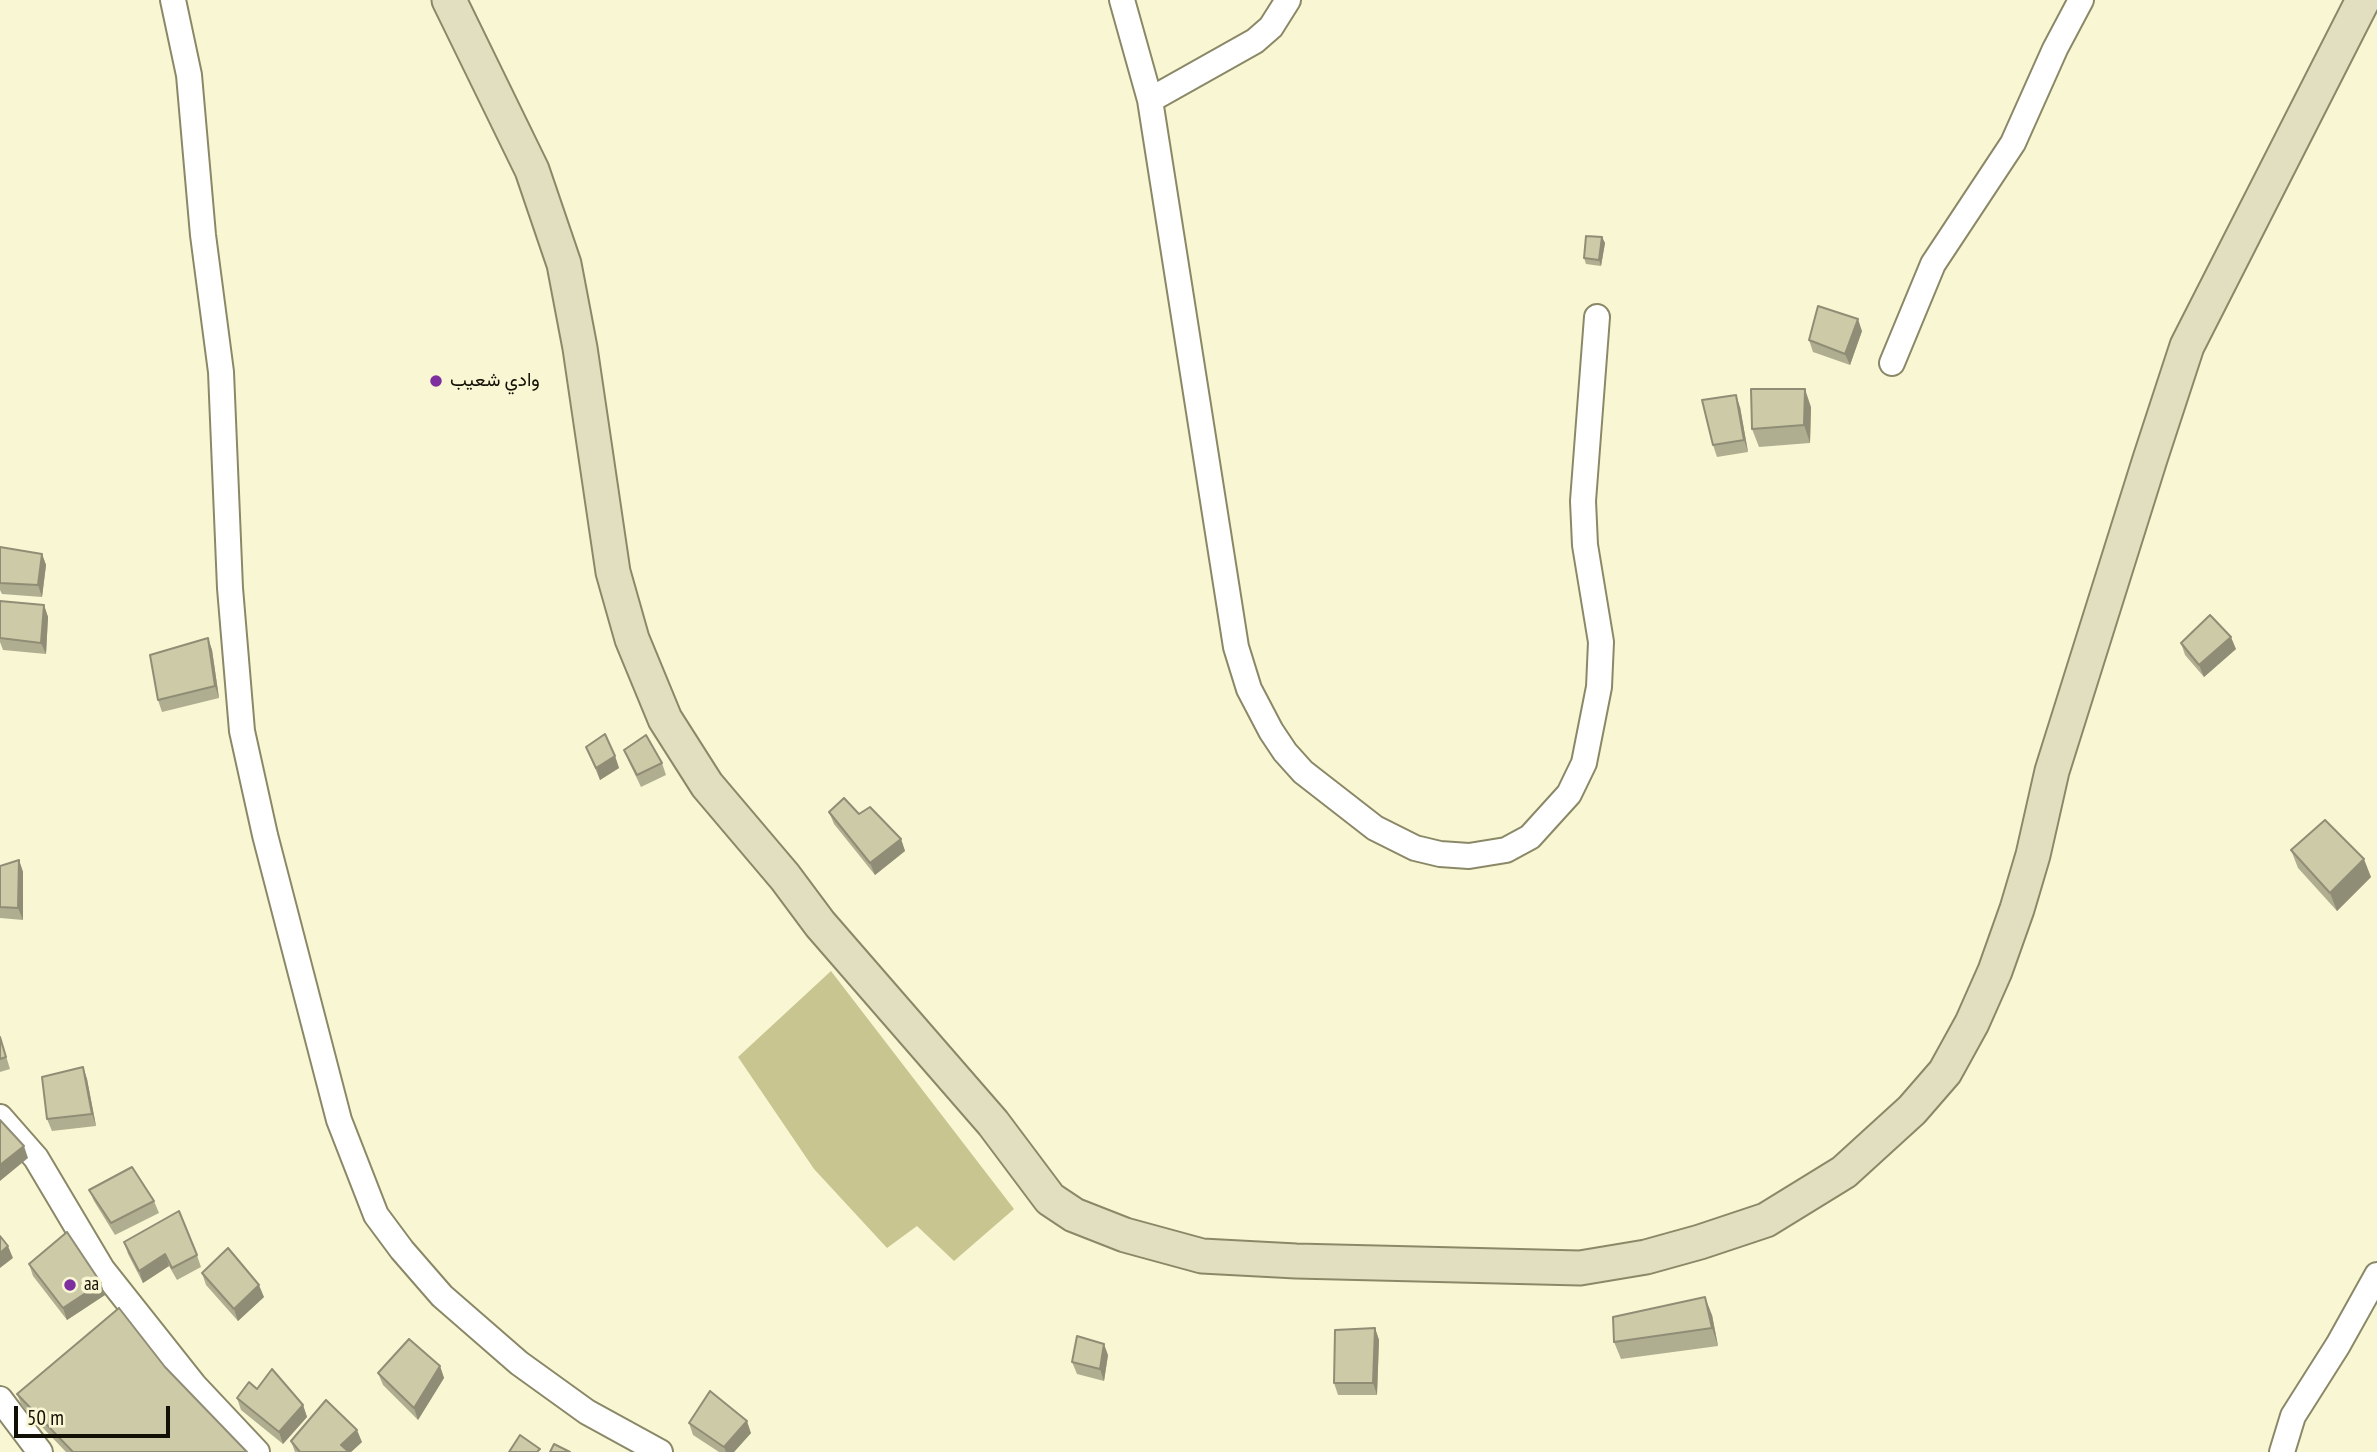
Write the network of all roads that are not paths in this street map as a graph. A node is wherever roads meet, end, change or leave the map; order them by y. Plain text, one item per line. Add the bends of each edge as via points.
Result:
1 (173, 0) edge
2 (449, 0) edge
3 (1122, 0) edge
4 (1288, 0) edge
5 (2081, 0) edge
6 (2363, 0) edge
7 (1150, 100) junction
8 (1597, 317) dead end
9 (1892, 363) dead end
10 (0, 1117) edge
11 (2377, 1275) edge
12 (0, 1399) edge
13 (40, 1452) edge
14 (257, 1452) edge
15 (660, 1452) edge
16 (2282, 1452) edge

1 - 15 street via 190,83 221,372 230,588 242,731 340,1120 376,1215 442,1296 519,1363 577,1405
2 - 6 main road via 532,170 564,264 613,572 632,639 665,719 707,785 820,924 993,1123 1050,1199 1074,1215 1125,1235 1202,1256 1580,1268 1646,1257 1766,1220 1844,1172 1912,1110 1945,1072 1995,971 2017,909 2052,771 2188,346
3 - 7 street
4 - 7 street via 1271,27 1255,41
5 - 9 street via 2013,143 1933,264
7 - 8 street via 1236,647 1249,690 1270,731 1303,772 1375,828 1415,848 1469,856 1506,850 1530,837 1569,794 1584,763 1599,687 1601,642 1585,545 1583,501
10 - 14 street via 36,1158 102,1269 194,1385
11 - 16 street via 2293,1416
12 - 13 street

